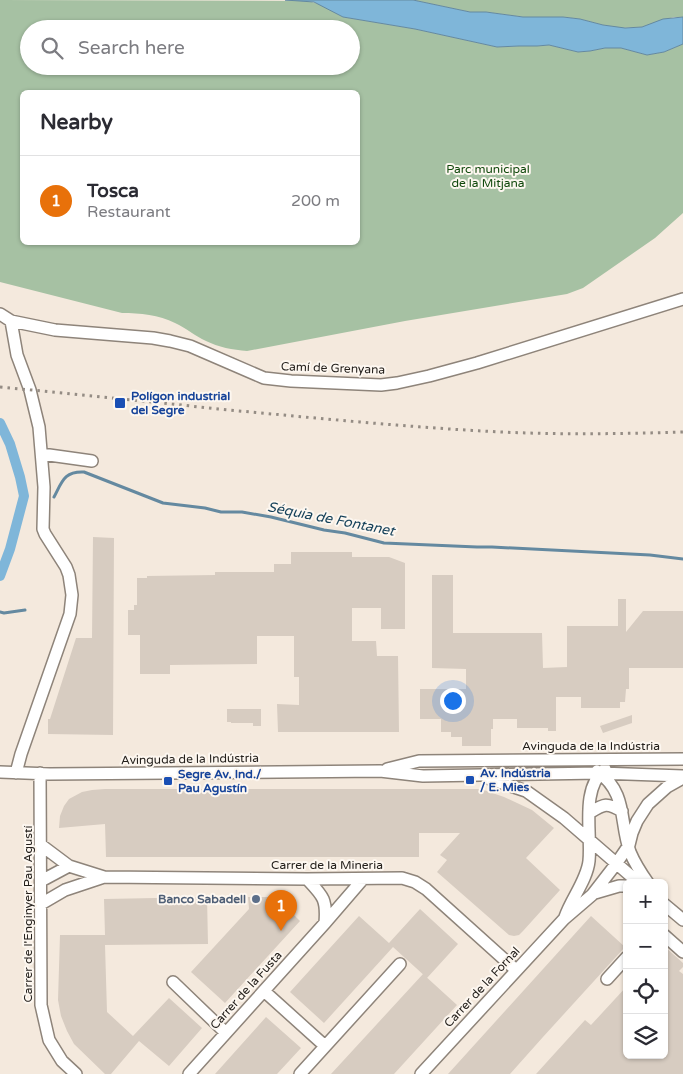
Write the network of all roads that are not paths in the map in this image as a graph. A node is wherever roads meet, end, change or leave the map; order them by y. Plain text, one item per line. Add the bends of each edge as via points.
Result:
1 (683, 298) edge
2 (0, 314) edge
3 (11, 321) junction
4 (42, 454) junction
5 (92, 461) dead end
6 (582, 759) junction
7 (617, 759) junction
8 (683, 759) edge
9 (380, 771) junction
10 (0, 772) edge
11 (600, 772) junction
12 (16, 773) junction
13 (40, 774) junction
14 (482, 776) junction
15 (683, 777) edge
16 (622, 811) junction
17 (589, 813) junction
18 (590, 840) junction
19 (41, 845) junction
20 (628, 845) junction
21 (616, 864) junction
22 (74, 867) junction
23 (104, 877) junction
24 (307, 879) junction
25 (363, 879) junction
26 (634, 879) edge
27 (645, 879) edge
28 (41, 881) junction
29 (582, 882) junction
30 (80, 885) junction
31 (623, 886) edge
32 (65, 890) junction
33 (594, 893) junction
34 (41, 904) junction
35 (668, 907) edge
36 (564, 919) junction
37 (683, 920) edge
38 (325, 923) junction
39 (668, 939) edge
40 (683, 952) edge
41 (623, 961) edge
42 (400, 964) dead end
43 (516, 970) junction
44 (607, 979) dead end
45 (173, 982) dead end
46 (264, 990) junction
47 (226, 1033) junction
48 (325, 1046) junction
49 (76, 1074) edge
50 (189, 1074) edge
51 (300, 1074) edge
52 (421, 1074) edge

1 - 3 street, Camí de Grenyana via 477,363 397,384 380,385 264,378 190,346 153,338 55,330
2 - 3 street
3 - 4 street via 17,354 37,415
4 - 5 street
4 - 12 street via 43,529 66,567 72,595 70,614
6 - 7 street, Avinguda de la Indústria
6 - 9 street, Avinguda de la Indústria via 419,761
6 - 11 street
7 - 8 street, Avinguda de la Indústria
7 - 11 street
9 - 13 street, Avinguda de la Indústria
9 - 14 street, Avinguda de la Indústria via 423,776
10 - 12 street, Avinguda de la Indústria
11 - 14 street, Avinguda de la Indústria
11 - 15 street, Avinguda de la Indústria
11 - 16 street via 612,784
11 - 17 street, Carrer de la Fornal via 591,791
12 - 13 street, Avinguda de la Indústria
13 - 19 street, Carrer de l'Enginyer Pau Agustí
14 - 18 street via 526,791
15 - 20 street, Carrer de la Fornal via 648,804
16 - 17 street via 611,805 600,806
16 - 20 street
17 - 18 street, Carrer de la Fornal
18 - 21 street
18 - 29 street, Carrer de la Fornal via 589,861
19 - 22 street, Carrer de la Mineria
19 - 28 street, Carrer de l'Enginyer Pau Agustí
20 - 21 street, Carrer de la Fornal
20 - 27 street
21 - 26 street
21 - 33 street, Carrer de la Fornal
22 - 23 street, Carrer de la Mineria
22 - 28 street
22 - 30 street
23 - 24 street, Carrer de la Mineria
23 - 30 street, Carrer de la Mineria
24 - 25 street, Carrer de la Mineria
24 - 38 street via 324,899
25 - 38 street, Carrer de la Fusta
25 - 43 street, Carrer de la Mineria via 402,878 415,882
28 - 32 street
28 - 34 street, Carrer de l'Enginyer Pau Agustí
29 - 33 street
29 - 36 street, Carrer de la Fornal
30 - 32 street, Carrer de la Mineria
31 - 33 street
32 - 34 street, Carrer de la Mineria
33 - 36 street, Carrer de la Fornal
34 - 49 street, Carrer de l'Enginyer Pau Agustí via 41,1004 49,1040 62,1061
35 - 37 street
36 - 43 street, Carrer de la Fornal
38 - 46 street, Carrer de la Fusta
39 - 40 street
41 - 44 street
42 - 48 street
43 - 52 street, Carrer de la Fornal
45 - 47 street
46 - 47 street, Carrer de la Fusta
46 - 48 street
47 - 50 street, Carrer de la Fusta
48 - 51 street

